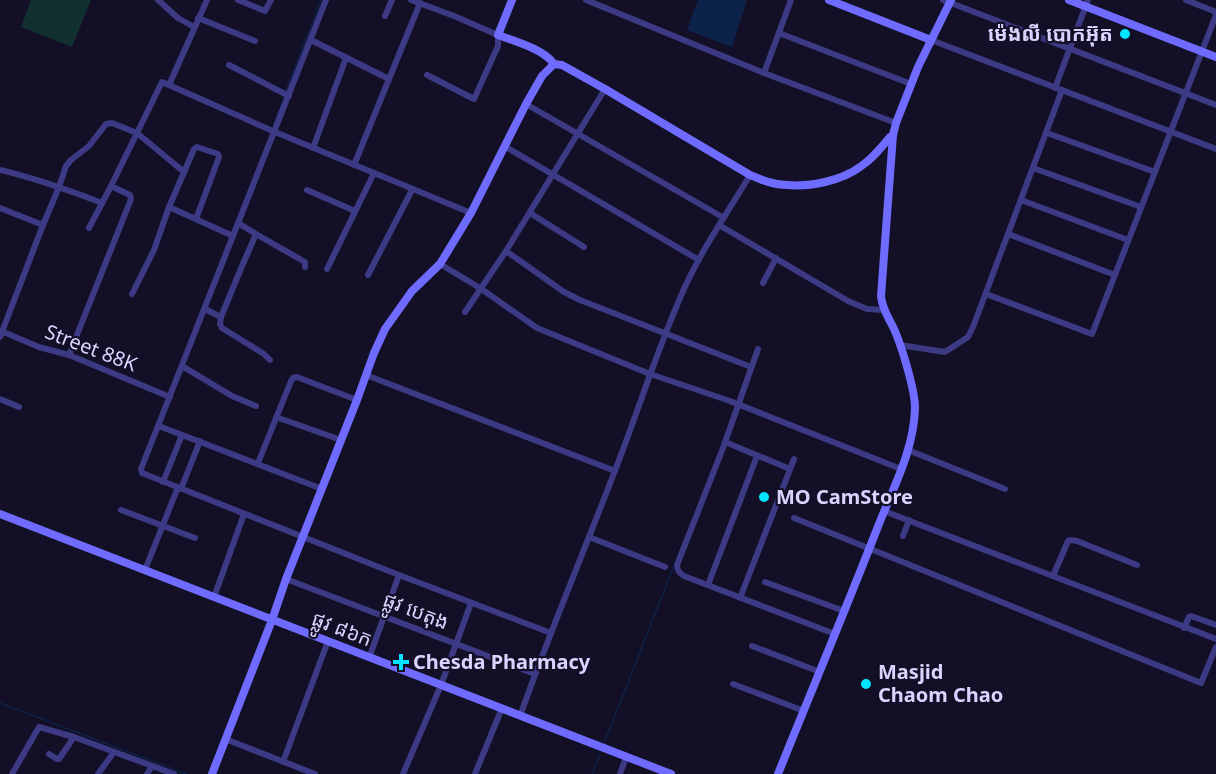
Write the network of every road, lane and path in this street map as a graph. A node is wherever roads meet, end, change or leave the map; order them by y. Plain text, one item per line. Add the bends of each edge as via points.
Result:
1 (158, 0) edge
2 (207, 0) edge
3 (238, 0) edge
4 (271, 0) edge
5 (326, 0) edge
6 (392, 0) edge
7 (411, 0) edge
8 (512, 0) edge
9 (586, 0) edge
10 (790, 0) edge
11 (829, 0) edge
12 (1069, 0) edge
13 (1186, 0) edge
14 (948, 1) edge
15 (420, 3) junction
16 (1087, 3) edge
17 (1216, 13) edge
18 (385, 16) dead end
19 (198, 18) junction
20 (194, 27) junction
21 (778, 33) junction
22 (498, 35) junction
23 (310, 40) junction
24 (931, 40) junction
25 (255, 41) dead end
26 (1069, 49) junction
27 (1202, 51) junction
28 (1216, 57) edge
29 (346, 58) junction
30 (554, 64) junction
31 (229, 65) dead end
32 (764, 73) junction
33 (427, 75) dead end
34 (389, 79) junction
35 (911, 84) junction
36 (169, 85) junction
37 (1055, 87) junction
38 (605, 88) junction
39 (1062, 90) junction
40 (1186, 93) junction
41 (286, 94) junction
42 (526, 104) junction
43 (1216, 105) edge
44 (896, 123) junction
45 (275, 132) junction
46 (1171, 132) junction
47 (137, 133) junction
48 (1047, 133) junction
49 (578, 134) junction
50 (893, 135) junction
51 (506, 147) junction
52 (313, 148) junction
53 (1216, 149) edge
54 (354, 165) junction
55 (1033, 168) junction
56 (0, 170) edge
57 (184, 172) junction
58 (1155, 172) junction
59 (374, 173) junction
60 (553, 175) junction
61 (750, 175) junction
62 (111, 186) junction
63 (59, 187) junction
64 (307, 190) dead end
65 (412, 190) junction
66 (1021, 200) junction
67 (102, 203) junction
68 (169, 207) junction
69 (1142, 207) junction
70 (0, 208) edge
71 (355, 212) junction
72 (471, 213) junction
73 (530, 213) junction
74 (724, 218) junction
75 (196, 219) junction
76 (238, 223) junction
77 (43, 225) junction
78 (719, 225) junction
79 (89, 228) dead end
80 (256, 234) junction
81 (1008, 234) junction
82 (233, 236) junction
83 (1128, 240) junction
84 (584, 247) dead end
85 (506, 251) junction
86 (776, 258) junction
87 (699, 260) junction
88 (440, 264) junction
89 (305, 267) dead end
90 (327, 269) dead end
91 (1115, 274) junction
92 (368, 275) dead end
93 (763, 283) dead end
94 (480, 288) junction
95 (132, 294) dead end
96 (986, 294) junction
97 (205, 309) junction
98 (884, 310) junction
99 (465, 312) dead end
100 (221, 317) junction
101 (1, 333) edge
102 (666, 334) junction
103 (900, 345) junction
104 (758, 349) dead end
105 (69, 355) junction
106 (270, 360) dead end
107 (182, 366) junction
108 (751, 367) junction
109 (650, 374) junction
110 (366, 375) junction
111 (170, 397) junction
112 (0, 399) edge
113 (357, 400) junction
114 (738, 405) junction
115 (256, 406) dead end
116 (19, 407) dead end
117 (276, 417) junction
118 (159, 426) junction
119 (182, 435) junction
120 (341, 440) junction
121 (200, 441) junction
122 (725, 442) junction
123 (908, 450) junction
124 (757, 456) junction
125 (794, 459) dead end
126 (258, 463) junction
127 (790, 469) junction
128 (901, 469) junction
129 (615, 471) junction
130 (163, 482) junction
131 (180, 488) junction
132 (322, 489) junction
133 (1005, 489) dead end
134 (121, 510) dead end
135 (884, 511) junction
136 (244, 513) junction
137 (0, 514) edge
138 (794, 518) dead end
139 (909, 520) junction
140 (163, 526) junction
141 (903, 536) dead end
142 (303, 537) junction
143 (589, 537) junction
144 (195, 538) dead end
145 (869, 549) junction
146 (1137, 566) dead end
147 (665, 567) dead end
148 (145, 570) junction
149 (399, 576) junction
150 (1053, 576) junction
151 (286, 579) junction
152 (765, 582) dead end
153 (708, 585) junction
154 (214, 597) junction
155 (740, 598) junction
156 (471, 603) junction
157 (844, 611) junction
158 (385, 617) junction
159 (272, 620) junction
160 (1216, 625) edge
161 (1185, 628) junction
162 (551, 633) junction
163 (835, 634) junction
164 (1216, 639) edge
165 (328, 641) junction
166 (457, 644) junction
167 (752, 646) dead end
168 (1216, 647) edge
169 (369, 658) junction
170 (820, 672) junction
171 (535, 674) junction
172 (733, 684) dead end
173 (441, 685) junction
174 (502, 708) junction
175 (804, 711) junction
176 (520, 716) junction
177 (74, 737) junction
178 (225, 739) junction
179 (114, 752) junction
180 (50, 754) dead end
181 (626, 757) junction
182 (283, 762) junction
183 (152, 765) junction
184 (667, 773) edge
185 (12, 774) edge
186 (98, 774) edge
187 (147, 774) edge
188 (174, 774) edge
189 (212, 774) edge
190 (315, 774) edge
191 (403, 774) edge
192 (476, 774) edge
193 (620, 774) edge
194 (778, 774) edge

1 - 20 street
2 - 19 street
3 - 4 street via 265,11
5 - 23 street
6 - 18 street
7 - 15 street
8 - 22 street
9 - 32 street
10 - 21 street
11 - 24 street
12 - 16 street
13 - 17 street
14 - 24 street
14 - 26 street
15 - 22 street
15 - 34 street
16 - 26 street
16 - 27 street
17 - 27 street
19 - 20 street
19 - 25 street
20 - 36 street
21 - 32 street
21 - 35 street
22 - 30 street via 536,50
22 - 33 street via 498,46 474,99
23 - 29 street
23 - 41 street
24 - 35 street
24 - 37 street
26 - 37 street
26 - 40 street
27 - 28 street
27 - 40 street
29 - 34 street
29 - 52 street
30 - 38 street
30 - 42 street
31 - 41 street
32 - 44 street
34 - 54 street
35 - 44 street
36 - 45 street
36 - 47 street via 162,82
37 - 39 street
38 - 49 street
38 - 61 street
39 - 46 street
39 - 48 street
40 - 43 street
40 - 46 street
41 - 45 street
42 - 49 street
42 - 51 street
44 - 50 street
45 - 52 street
45 - 76 street
46 - 53 street
46 - 58 street
47 - 57 street
47 - 62 street
47 - 63 street via 106,124 66,166
48 - 55 street
48 - 58 street
49 - 60 street
49 - 74 street
50 - 61 street via 858,169 833,179 788,186
50 - 98 street via 881,296
51 - 60 street
51 - 72 street
52 - 54 street
54 - 59 street
55 - 66 street
55 - 69 street
56 - 63 street
57 - 68 street
57 - 75 street via 197,147 218,154
58 - 69 street
59 - 65 street
59 - 71 street
60 - 73 street
60 - 87 street
61 - 74 street
62 - 67 street
62 - 105 street via 131,199
63 - 67 street
63 - 77 street
64 - 71 street
65 - 72 street
65 - 92 street
66 - 81 street
66 - 83 street
67 - 79 street
68 - 75 street
68 - 95 street via 154,250
69 - 83 street
70 - 77 street
71 - 90 street
72 - 88 street
73 - 84 street
73 - 85 street
74 - 78 street
75 - 82 street
76 - 80 street
76 - 82 street
77 - 101 street
78 - 86 street
78 - 87 street
80 - 89 street via 298,257
80 - 100 street
81 - 91 street
81 - 96 street
82 - 97 street
83 - 91 street
85 - 94 street
85 - 102 street via 564,292
86 - 93 street
86 - 98 street via 848,301 867,309
87 - 102 street
88 - 94 street
88 - 110 street via 412,291 385,329
91 - 96 street via 1092,334
94 - 99 street
94 - 109 street via 537,328
96 - 103 street via 968,337 945,352
97 - 100 street
97 - 107 street
98 - 103 street
100 - 106 street via 222,328
101 - 105 street, Street 88K
102 - 108 street
102 - 109 street
103 - 123 street via 915,406
104 - 108 street
105 - 111 street, Street 88K
107 - 111 street
107 - 115 street
108 - 114 street
109 - 114 street
109 - 129 street
110 - 113 street
110 - 129 street
111 - 118 street
112 - 116 street
113 - 117 street via 297,377 291,381
113 - 120 street
114 - 122 street
114 - 128 street
117 - 120 street
117 - 126 street
118 - 119 street
118 - 130 street via 141,469
119 - 121 street
119 - 130 street
120 - 132 street
121 - 126 street
121 - 131 street
122 - 124 street
122 - 153 street via 677,565 684,576
123 - 128 street
123 - 133 street
124 - 127 street
124 - 153 street
125 - 127 street
126 - 132 street
127 - 155 street
128 - 135 street
129 - 143 street
130 - 131 street
131 - 136 street
131 - 140 street
132 - 142 street
134 - 140 street
135 - 139 street
135 - 145 street
136 - 142 street
136 - 154 street
137 - 148 street, ផ្លូវ ៨៦ក
138 - 145 street
139 - 141 street
139 - 150 street
140 - 144 street
140 - 148 street
142 - 149 street
142 - 151 street
143 - 147 street
143 - 162 street
145 - 157 street
145 - 168 street via 1201,683
146 - 150 street via 1070,540
148 - 154 street, ផ្លូវ ៨៦ក
149 - 156 street
149 - 158 street
150 - 161 street
151 - 158 street, ផ្លូវ បេតុង
151 - 159 street
152 - 157 street
153 - 155 street
154 - 159 street, ផ្លូវ ៨៦ក
155 - 163 street
156 - 162 street
156 - 166 street
157 - 163 street
158 - 166 street, ផ្លូវ បេតុង
158 - 169 street
159 - 165 street, ផ្លូវ ៨៦ក
159 - 178 street
160 - 161 street via 1191,616
161 - 164 street
162 - 171 street
163 - 170 street
165 - 169 street, ផ្លូវ ៨៦ក
165 - 182 street
166 - 171 street, ផ្លូវ បេតុង
166 - 173 street
167 - 170 street
169 - 173 street, ផ្លូវ ៨៦ក
170 - 175 street
171 - 176 street
172 - 175 street
173 - 174 street, ផ្លូវ ៨៦ក
173 - 191 street
174 - 176 street, ផ្លូវ ៨៦ក
174 - 192 street
175 - 194 street
176 - 181 street, ផ្លូវ ៨៦ក
177 - 179 street
177 - 180 street via 59,759
177 - 185 street via 39,727
178 - 182 street
178 - 189 street
179 - 183 street
179 - 186 street
181 - 184 street, ផ្លូវ ៨៦ក
181 - 193 street
182 - 190 street
183 - 187 street
183 - 188 street

